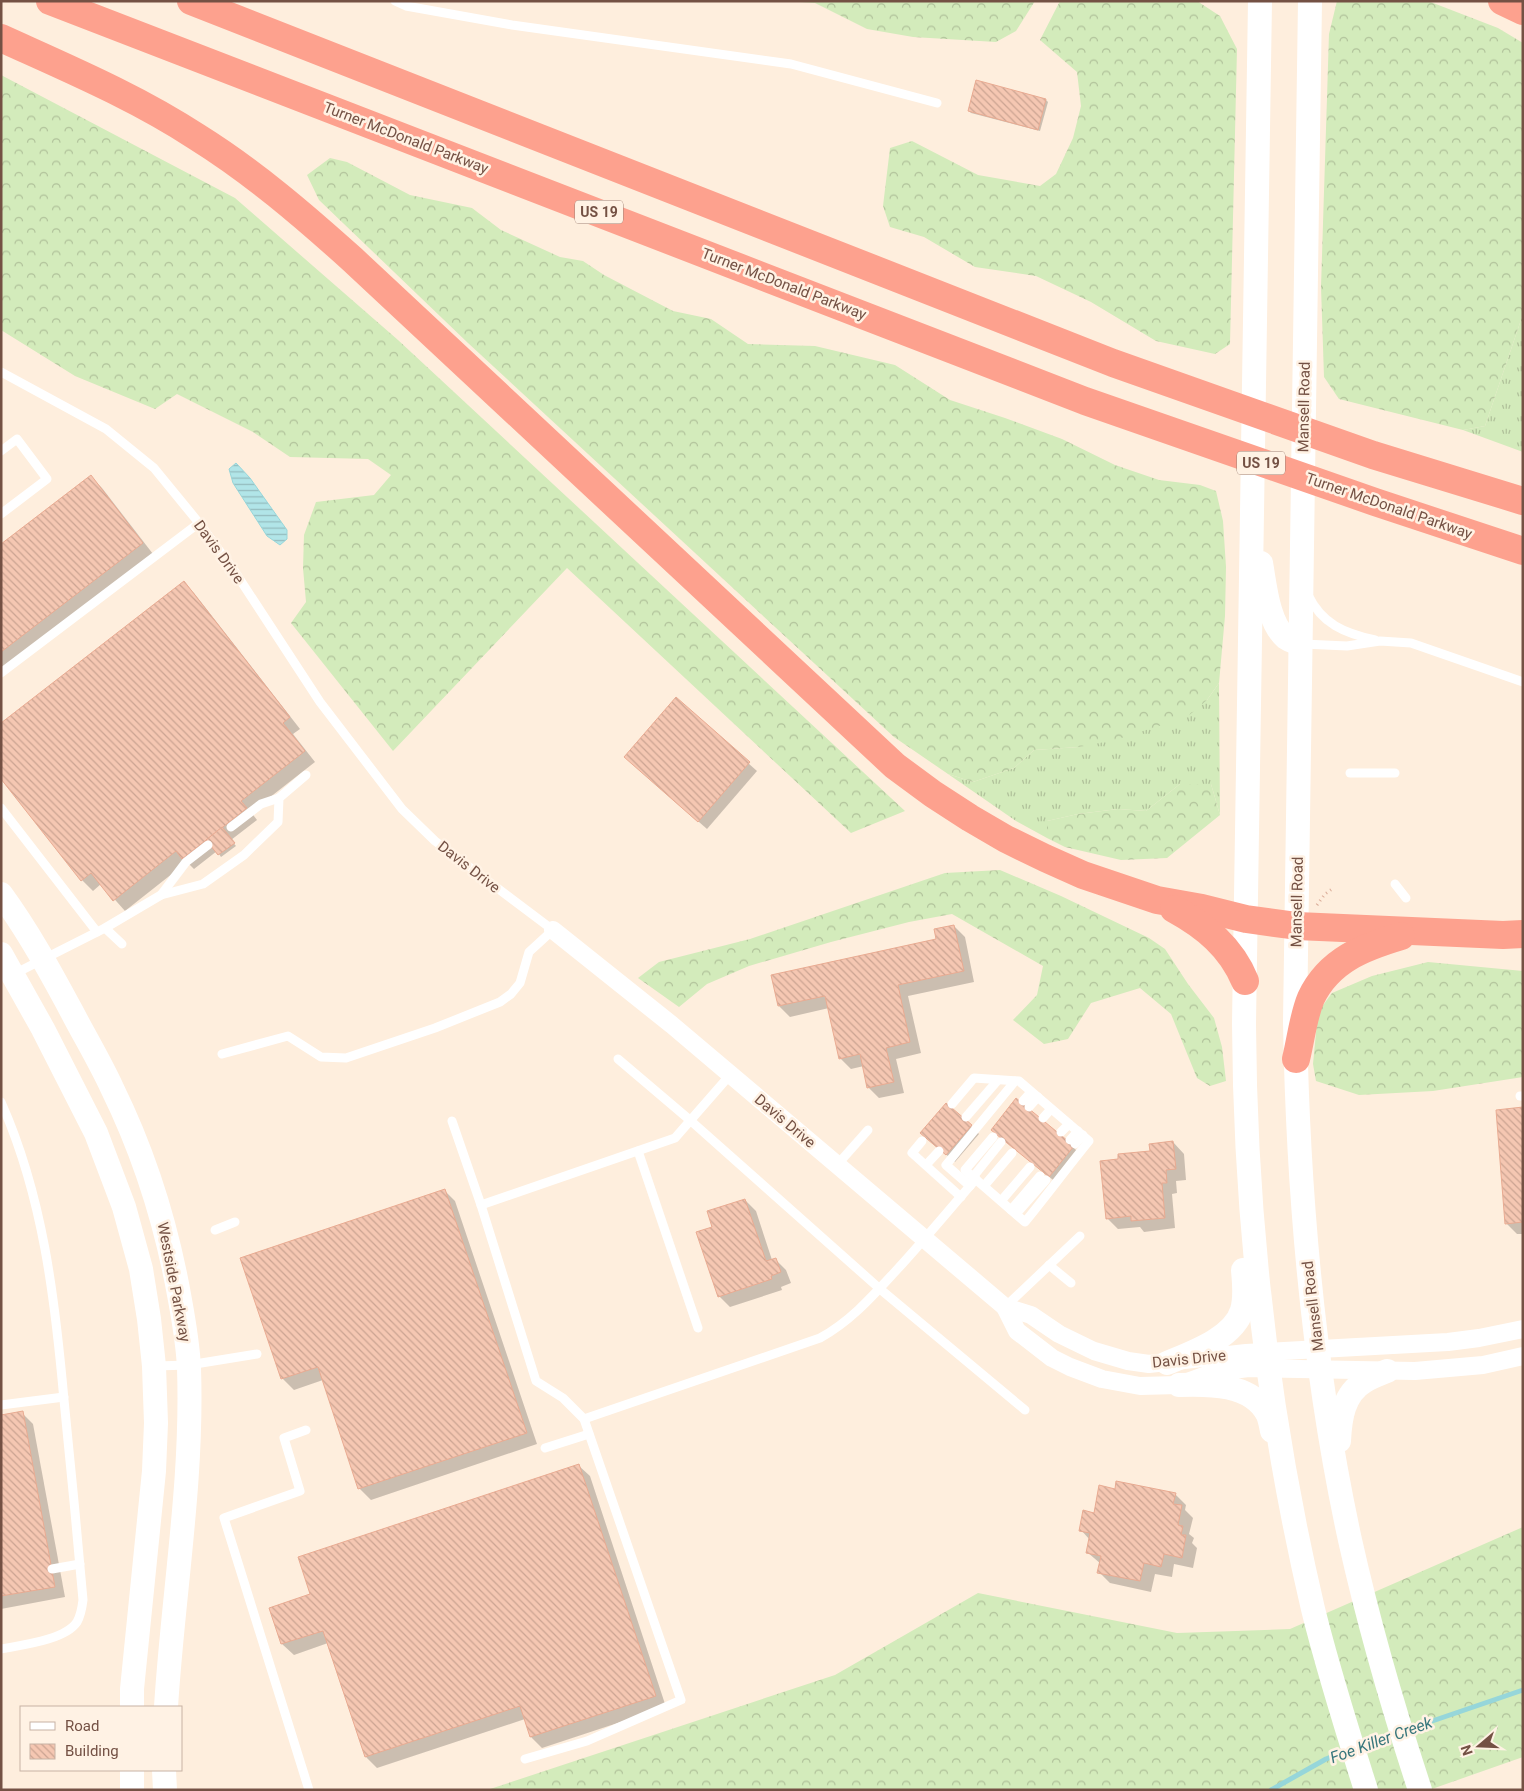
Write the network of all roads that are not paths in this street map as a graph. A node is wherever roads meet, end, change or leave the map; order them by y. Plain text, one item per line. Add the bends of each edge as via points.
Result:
1 (50, 1) edge
2 (191, 1) edge
3 (395, 1) edge
4 (1260, 1) edge
5 (1310, 1) edge
6 (1502, 1) edge
7 (1523, 11) edge
8 (1, 38) edge
9 (937, 103) dead end
10 (1, 372) edge
11 (1, 451) edge
12 (1523, 501) edge
13 (1, 514) edge
14 (1252, 519) junction
15 (199, 523) junction
16 (1523, 551) edge
17 (1302, 577) junction
18 (1380, 641) junction
19 (1301, 644) junction
20 (1, 673) edge
21 (1523, 682) edge
22 (1350, 773) dead end
23 (1395, 773) dead end
24 (306, 775) dead end
25 (279, 798) junction
26 (1, 808) edge
27 (231, 827) dead end
28 (208, 845) dead end
29 (1395, 884) dead end
30 (1, 894) edge
31 (161, 895) junction
32 (1406, 898) dead end
33 (1157, 900) junction
34 (1306, 917) junction
35 (1246, 919) junction
36 (101, 930) junction
37 (553, 930) junction
38 (1419, 931) junction
39 (1516, 932) edge
40 (122, 944) dead end
41 (1, 954) edge
42 (42, 958) junction
43 (14, 974) junction
44 (1245, 981) junction
45 (222, 1054) dead end
46 (618, 1059) dead end
47 (1296, 1059) junction
48 (730, 1075) junction
49 (998, 1080) junction
50 (1015, 1081) junction
51 (1034, 1095) junction
52 (1, 1102) edge
53 (952, 1104) dead end
54 (1026, 1104) dead end
55 (1051, 1109) junction
56 (966, 1118) dead end
57 (1043, 1118) dead end
58 (452, 1121) dead end
59 (691, 1121) junction
60 (1069, 1124) junction
61 (868, 1130) dead end
62 (1061, 1132) dead end
63 (1080, 1133) junction
64 (922, 1141) dead end
65 (1073, 1142) dead end
66 (638, 1151) junction
67 (939, 1151) dead end
68 (1012, 1153) dead end
69 (837, 1165) junction
70 (926, 1165) junction
71 (1030, 1167) dead end
72 (1249, 1173) junction
73 (1043, 1178) dead end
74 (973, 1181) junction
75 (984, 1186) junction
76 (961, 1197) junction
77 (1001, 1201) junction
78 (481, 1205) junction
79 (1014, 1212) junction
80 (235, 1222) dead end
81 (214, 1230) dead end
82 (1080, 1236) dead end
83 (926, 1240) junction
84 (1049, 1265) junction
85 (1071, 1283) dead end
86 (880, 1289) junction
87 (1005, 1306) junction
88 (698, 1328) dead end
89 (1523, 1329) edge
90 (1094, 1351) junction
91 (257, 1354) dead end
92 (1523, 1356) edge
93 (1268, 1360) junction
94 (1320, 1360) junction
95 (1167, 1363) junction
96 (189, 1365) junction
97 (154, 1366) junction
98 (1387, 1372) junction
99 (1089, 1374) junction
100 (1178, 1385) junction
101 (64, 1397) junction
102 (1, 1405) edge
103 (1024, 1410) dead end
104 (584, 1419) junction
105 (306, 1430) dead end
106 (589, 1434) junction
107 (544, 1448) dead end
108 (1338, 1481) junction
109 (1288, 1488) junction
110 (80, 1564) junction
111 (52, 1569) dead end
112 (1, 1649) edge
113 (132, 1706) edge
114 (166, 1706) edge
115 (525, 1759) dead end
116 (132, 1771) edge
117 (164, 1771) edge
118 (132, 1790) edge
119 (165, 1790) edge
120 (309, 1790) edge
121 (1366, 1790) edge
122 (1420, 1790) edge

1 - 16 highway, Turner McDonald Parkway / US 19 via 1147,424
2 - 12 highway via 1018,327 1372,455
3 - 9 lane via 406,6 512,25 791,64
4 - 14 main road
5 - 17 main road, Mansell Road
6 - 7 highway
8 - 33 highway via 96,82 197,136 283,200 352,259 895,766 970,818 1045,858 1083,875
10 - 15 lane, Davis Drive via 106,429 154,468
11 - 13 lane via 17,439 47,479
14 - 19 main road via 1272,616 1278,630
14 - 35 main road
15 - 20 lane
15 - 37 lane, Davis Drive via 320,702 402,809 435,841
17 - 18 lane via 1315,609 1328,621 1359,636
17 - 19 main road, Mansell Road
18 - 19 lane via 1348,646
18 - 21 lane via 1420,645
19 - 34 main road, Mansell Road
22 - 23 lane
24 - 25 lane
25 - 27 lane via 261,804
25 - 31 lane via 278,822 244,855 203,884
26 - 36 lane
28 - 31 lane via 186,862
29 - 32 lane
30 - 42 main road, Westside Parkway
31 - 36 lane
33 - 35 highway
33 - 44 highway via 1217,938 1239,966
34 - 35 highway
34 - 38 highway
34 - 47 main road, Mansell Road
35 - 44 main road
36 - 40 lane
36 - 42 lane
37 - 45 lane via 529,952 520,983 511,994 500,1002 434,1028 346,1058 321,1057 288,1036
37 - 48 street, Davis Drive
38 - 39 highway
38 - 47 highway via 1359,950 1329,971 1311,999
41 - 43 main road, Westside Parkway
42 - 43 lane
42 - 96 main road, Westside Parkway via 112,1088 146,1169 168,1238
43 - 97 main road, Westside Parkway via 79,1098 111,1170 141,1269
44 - 72 main road via 1244,1090
46 - 59 lane
47 - 94 main road, Mansell Road via 1303,1214
48 - 59 lane
48 - 69 street, Davis Drive
49 - 50 lane
49 - 53 lane via 974,1078
49 - 56 lane
50 - 51 lane
50 - 74 lane via 946,1165
51 - 54 lane
51 - 55 lane
52 - 101 lane via 37,1211 59,1335
55 - 57 lane
55 - 60 lane
58 - 78 lane
59 - 66 lane via 675,1138
59 - 86 lane
60 - 62 lane
60 - 63 lane
61 - 69 lane
63 - 65 lane
63 - 79 lane via 1089,1141 1025,1222
64 - 70 lane via 912,1152
66 - 78 lane
66 - 88 lane
67 - 70 lane
68 - 75 lane
69 - 83 street, Davis Drive
70 - 76 lane
71 - 77 lane
72 - 93 main road via 1256,1268
72 - 95 main road via 1238,1210 1244,1293 1242,1310 1220,1338
73 - 79 lane
74 - 74 lane via 965,1170 997,1139
74 - 75 lane
74 - 76 lane
75 - 77 lane
76 - 83 lane
77 - 79 lane
78 - 104 lane via 536,1381 563,1398
80 - 81 lane
82 - 84 lane
83 - 86 lane
83 - 87 street, Davis Drive
84 - 85 lane
84 - 87 lane
86 - 103 lane
86 - 104 lane via 838,1328 820,1338
87 - 90 street, Davis Drive via 1031,1315 1059,1334
87 - 99 street, Davis Drive via 1017,1331 1031,1343 1052,1358
89 - 94 street
90 - 95 street, Davis Drive via 1128,1361
90 - 99 street
91 - 96 lane
92 - 98 street via 1451,1369
93 - 94 street
93 - 95 street, Davis Drive via 1237,1354
93 - 100 street, Davis Drive via 1249,1368 1215,1372
93 - 109 main road
94 - 98 street
94 - 108 main road, Mansell Road
96 - 97 lane
96 - 114 main road, Westside Parkway via 188,1461
97 - 113 main road, Westside Parkway via 154,1471
98 - 108 main road via 1364,1381 1351,1393 1343,1409
99 - 100 street, Davis Drive via 1140,1386
100 - 109 main road via 1222,1386 1248,1395 1257,1402 1268,1416
101 - 102 lane
101 - 110 lane
104 - 106 lane
105 - 120 lane via 284,1438 300,1491 224,1518
106 - 107 lane
106 - 115 lane via 681,1700 587,1741
108 - 122 main road, Mansell Road via 1380,1660
109 - 121 main road via 1329,1672
110 - 111 lane
110 - 112 lane via 84,1600 76,1624 52,1638
116 - 118 main road
117 - 119 main road

